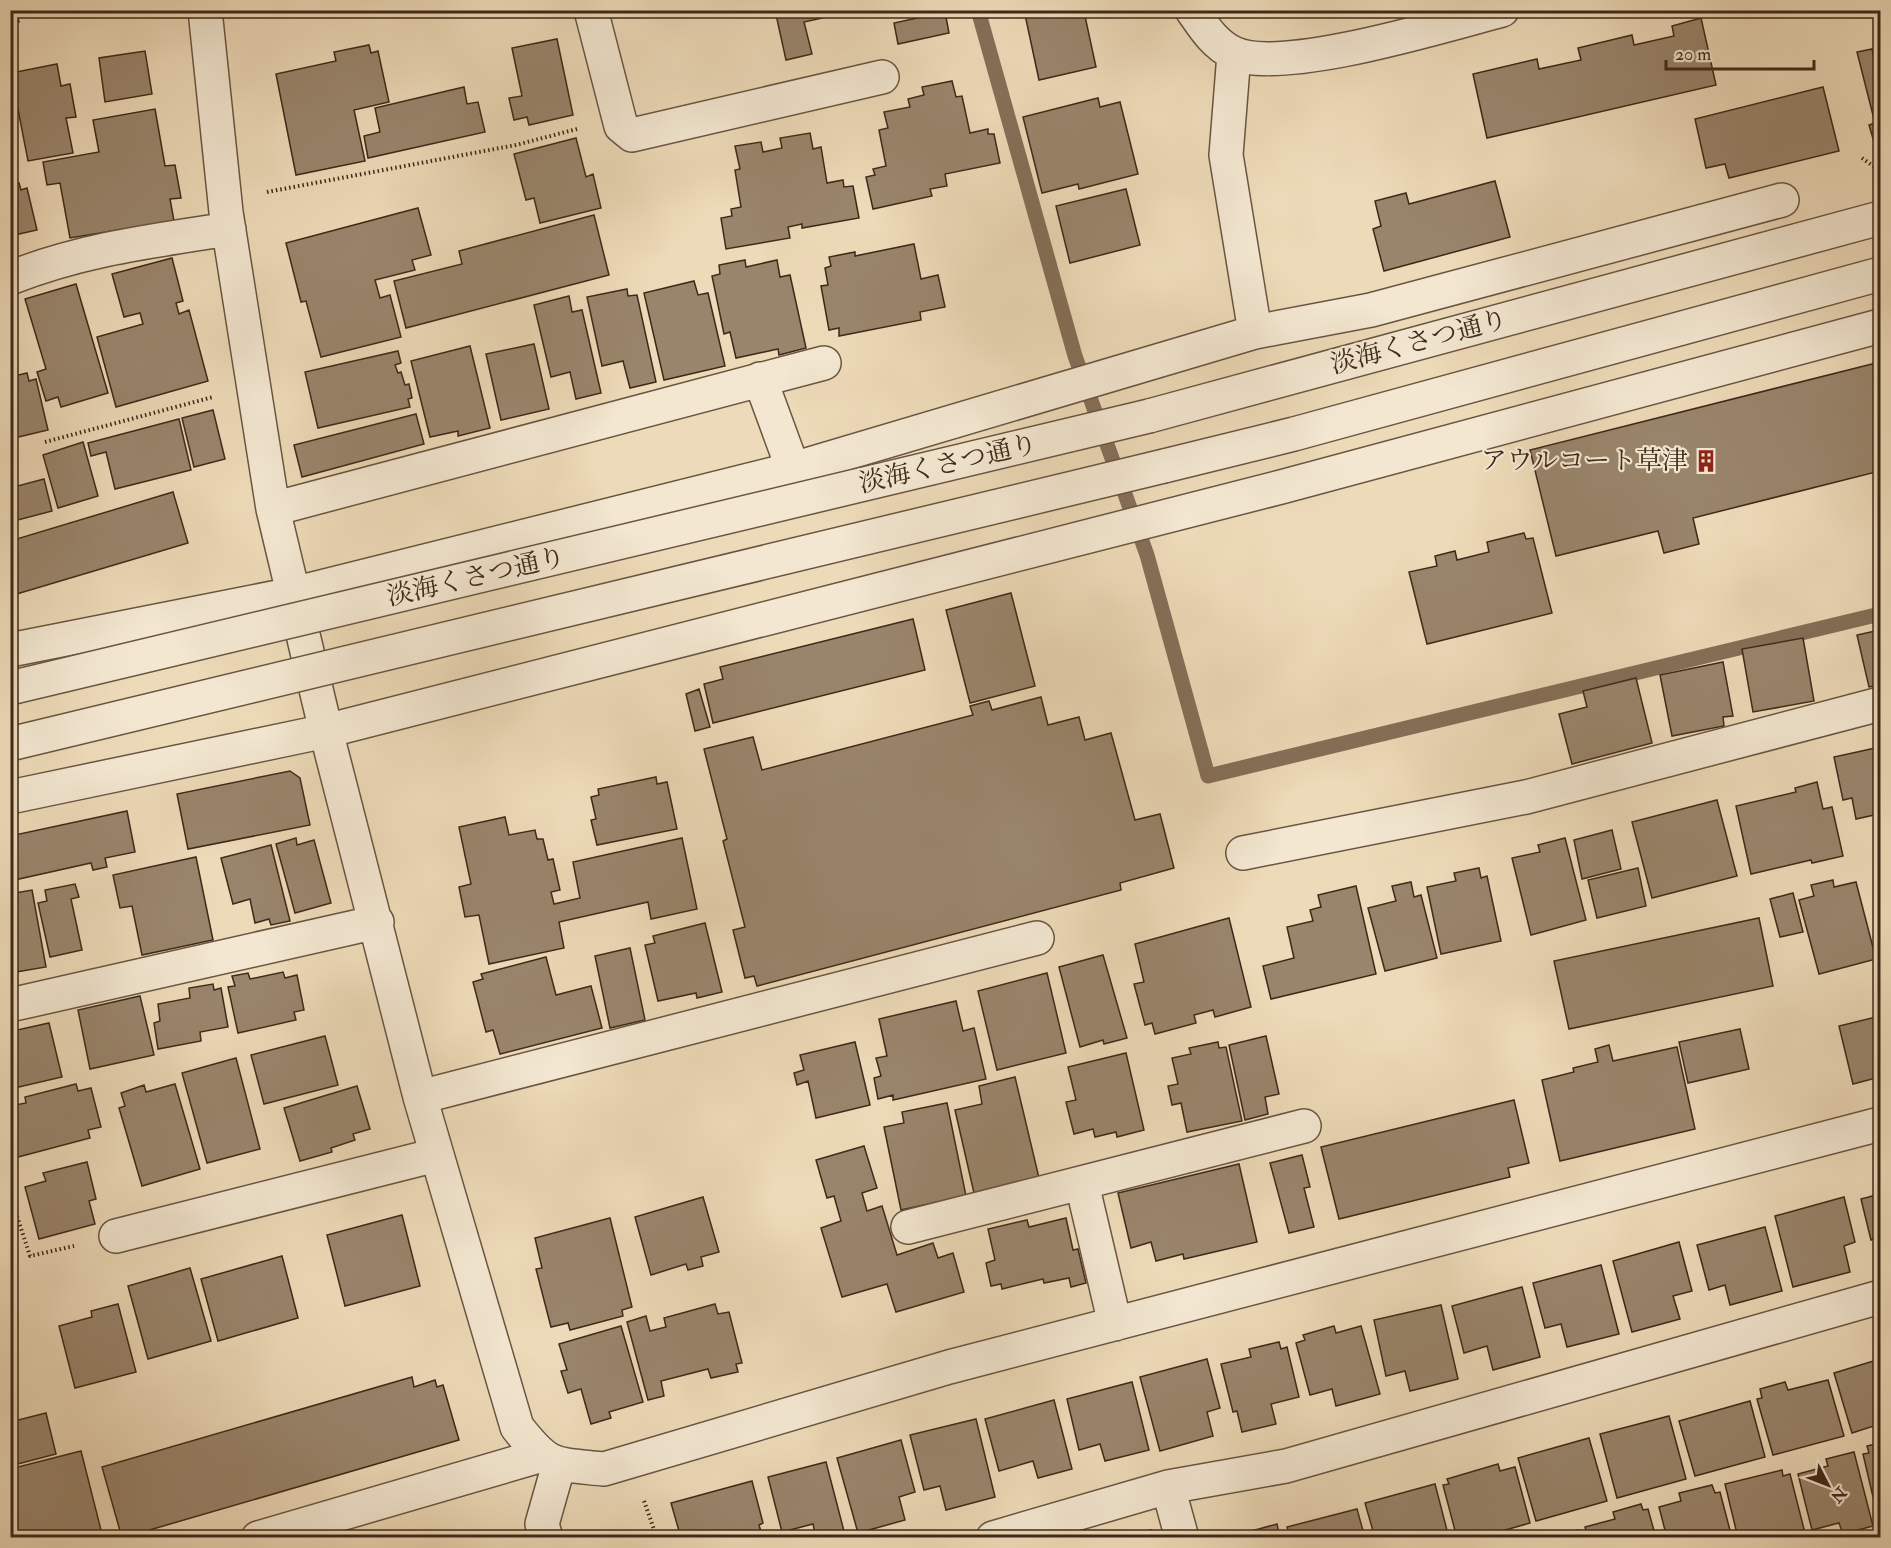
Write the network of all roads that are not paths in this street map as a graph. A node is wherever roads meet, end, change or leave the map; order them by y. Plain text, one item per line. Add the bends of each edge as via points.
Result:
1 (205, 10) edge
2 (591, 10) edge
3 (1192, 10) edge
4 (1502, 10) edge
5 (1234, 54) junction
6 (882, 77) dead end
7 (1782, 200) dead end
8 (1881, 218) edge
9 (229, 229) junction
10 (1881, 274) edge
11 (10, 278) edge
12 (1881, 326) edge
13 (1255, 332) junction
14 (824, 363) dead end
15 (760, 379) junction
16 (793, 469) junction
17 (273, 509) junction
18 (293, 594) junction
19 (10, 650) edge
20 (10, 688) edge
21 (1881, 705) edge
22 (326, 731) junction
23 (10, 744) edge
24 (10, 797) edge
25 (1243, 853) dead end
26 (377, 922) junction
27 (1037, 938) dead end
28 (10, 1005) edge
29 (420, 1097) junction
30 (1881, 1124) edge
31 (1304, 1126) dead end
32 (436, 1155) junction
33 (1082, 1184) junction
34 (908, 1227) dead end
35 (116, 1236) road end
36 (1881, 1297) edge
37 (1115, 1324) junction
38 (549, 1460) junction
39 (1168, 1487) junction
40 (258, 1538) edge
41 (546, 1538) edge
42 (993, 1538) edge
43 (1182, 1538) edge

1 - 9 street
2 - 6 street via 621,126 632,135
3 - 5 street via 1209,36
4 - 5 street via 1301,57 1269,59
5 - 13 street via 1226,155
7 - 13 street via 1371,310
8 - 20 street, 淡海くさつ通り, bridge via 1149,416
9 - 11 street via 147,240 56,260
9 - 17 street
10 - 23 street, 淡海くさつ通り, bridge via 1294,434
12 - 22 street via 1281,487
13 - 16 street
14 - 15 street
15 - 16 street
15 - 17 street
16 - 18 street
17 - 18 street
18 - 19 street
18 - 22 street
21 - 25 street via 1526,797
22 - 24 street
22 - 26 street
26 - 28 street
26 - 29 street
27 - 29 street
29 - 32 street
30 - 37 street
31 - 33 street
32 - 35 street
32 - 38 street via 517,1427
33 - 34 street
33 - 37 street
36 - 39 street via 1286,1466
37 - 38 street via 950,1367 604,1469
38 - 40 street
38 - 41 street via 542,1524
39 - 42 street
39 - 43 street

